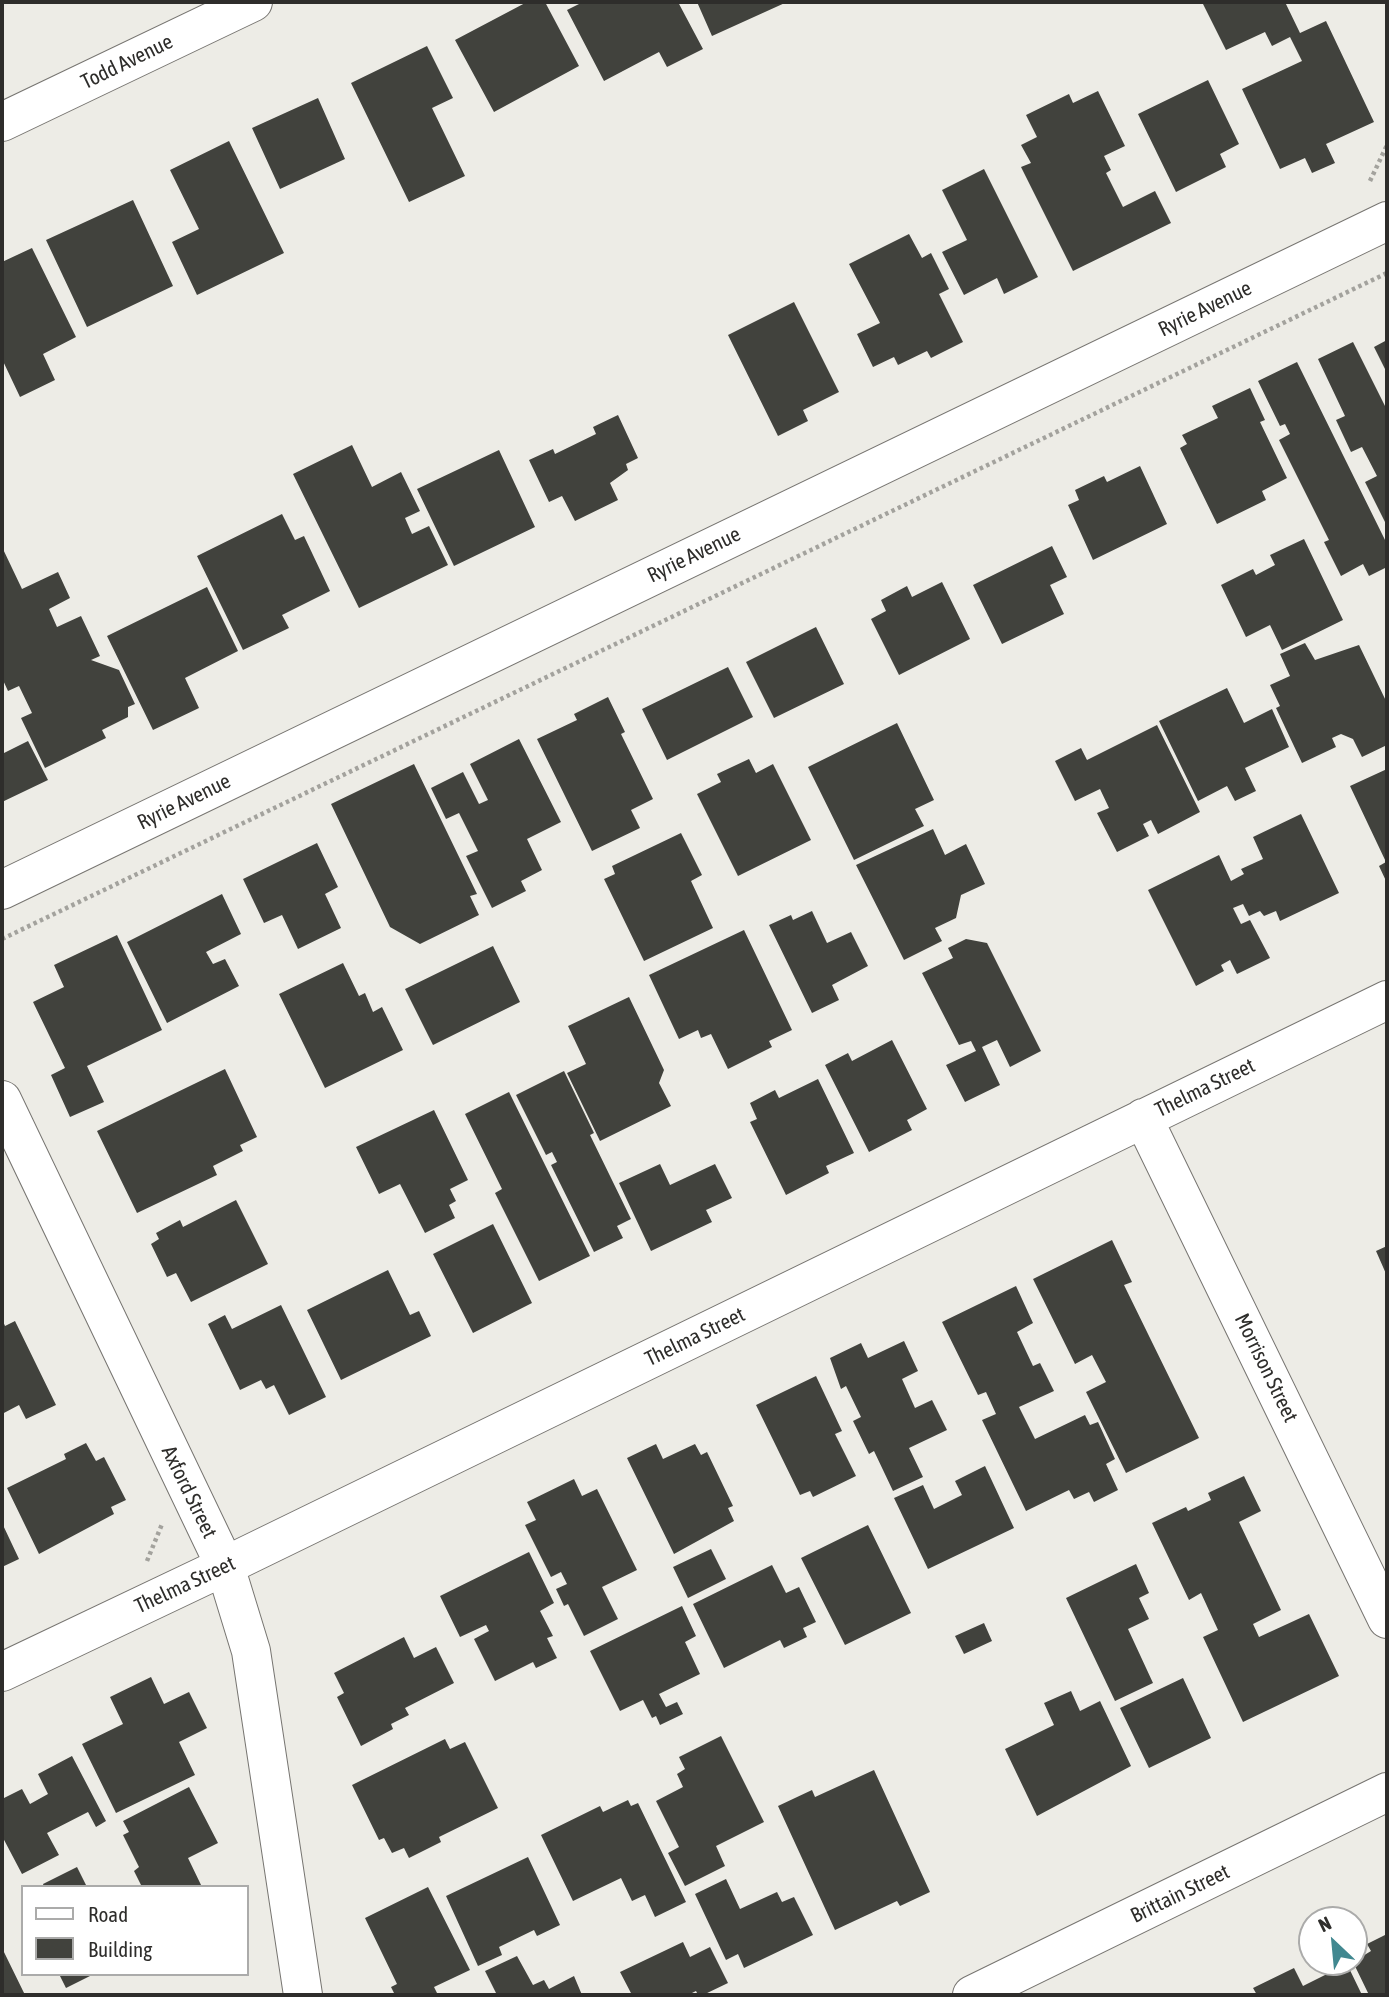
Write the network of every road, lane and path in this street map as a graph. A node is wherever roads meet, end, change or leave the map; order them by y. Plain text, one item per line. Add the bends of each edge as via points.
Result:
1 (253, 2) edge
2 (2, 122) edge
3 (1387, 145) edge
4 (1370, 181) dead end
5 (1387, 221) edge
6 (1387, 273) edge
7 (2, 890) edge
8 (2, 939) edge
9 (1387, 1000) edge
10 (2, 1100) edge
11 (1143, 1118) junction
12 (225, 1566) junction
13 (1387, 1619) edge
14 (2, 1672) edge
15 (1387, 1792) edge
16 (303, 1995) edge
17 (972, 1995) edge

1 - 2 street, Todd Avenue
3 - 4 path
5 - 7 street, Ryrie Avenue
6 - 8 path
9 - 11 street, Thelma Street
10 - 12 street, Axford Street
11 - 12 street, Thelma Street
11 - 13 street, Morrison Street
12 - 14 street, Thelma Street
12 - 16 street, Axford Street via 251,1651
15 - 17 street, Brittain Street

